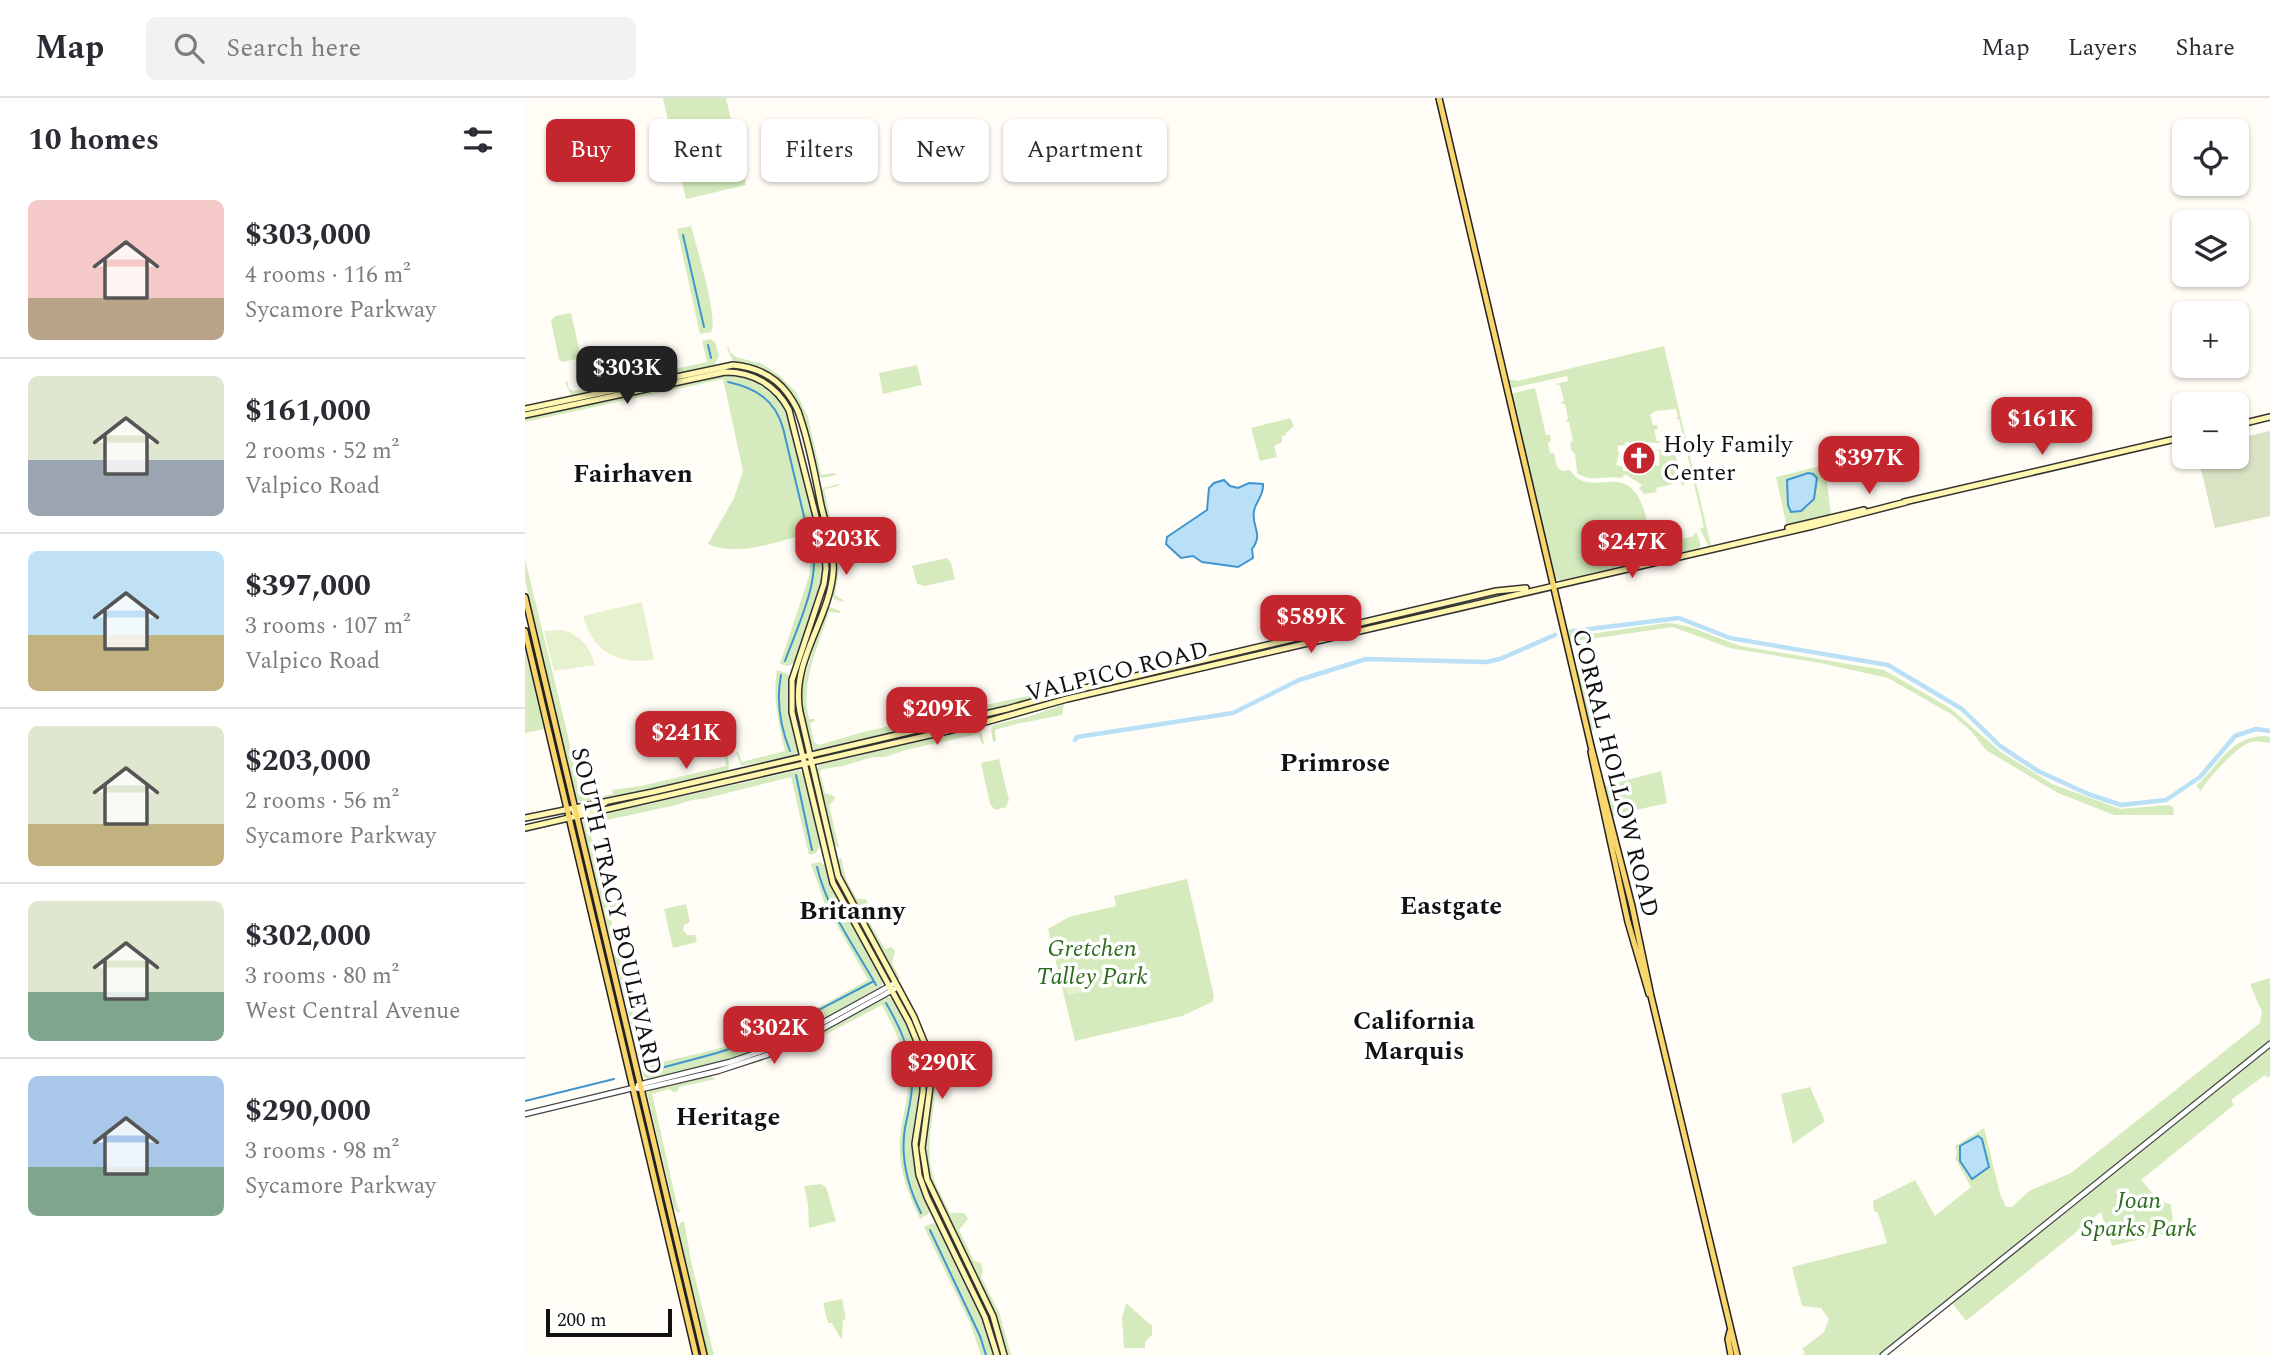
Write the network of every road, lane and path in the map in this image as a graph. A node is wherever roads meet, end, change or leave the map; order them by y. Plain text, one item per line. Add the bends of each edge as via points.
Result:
1 (1439, 99) edge
2 (525, 410) edge
3 (525, 415) edge
4 (2270, 417) edge
5 (2249, 422) edge
6 (2172, 440) edge
7 (1553, 585) junction
8 (525, 597) edge
9 (525, 631) edge
10 (806, 756) junction
11 (808, 764) junction
12 (566, 809) junction
13 (575, 812) junction
14 (525, 818) edge
15 (568, 818) junction
16 (525, 828) edge
17 (893, 987) junction
18 (2270, 1044) edge
19 (641, 1086) junction
20 (633, 1088) junction
21 (525, 1114) edge
22 (1730, 1331) junction
23 (696, 1355) edge
24 (704, 1355) edge
25 (997, 1355) edge
26 (1004, 1355) edge
27 (1731, 1355) edge
28 (1737, 1355) edge
29 (1883, 1355) edge

1 - 7 main road, CORRAL HOLLOW ROAD
2 - 10 main road via 723,366 754,369 783,388 800,416 833,560 830,588 799,682
3 - 10 main road via 722,372 757,378 781,397 794,422 826,559 824,584 791,689 792,712
4 - 5 main road
6 - 7 main road, VALPICO ROAD
7 - 10 main road, VALPICO ROAD via 1496,591
7 - 11 main road, VALPICO ROAD
7 - 22 main road, CORRAL HOLLOW ROAD via 1629,922 1651,996
8 - 13 main road, SOUTH TRACY BOULEVARD
9 - 12 main road, SOUTH TRACY BOULEVARD
10 - 11 main road
10 - 13 main road, VALPICO ROAD
11 - 13 main road, VALPICO ROAD
11 - 17 main road via 833,883
12 - 13 main road, VALPICO ROAD
12 - 14 main road, VALPICO ROAD
12 - 15 main road, SOUTH TRACY BOULEVARD
13 - 15 main road, VALPICO ROAD
13 - 19 main road, SOUTH TRACY BOULEVARD
15 - 16 main road, VALPICO ROAD
15 - 20 main road, SOUTH TRACY BOULEVARD
17 - 19 street via 768,1055 718,1071
17 - 25 main road via 915,1036 923,1068 915,1144 921,1182 985,1317
17 - 26 main road via 921,1032 929,1065 922,1147 927,1179 993,1316
18 - 29 street
19 - 20 street
19 - 24 main road, SOUTH TRACY BOULEVARD
20 - 21 street
20 - 23 main road, SOUTH TRACY BOULEVARD
22 - 27 main road
22 - 28 main road

